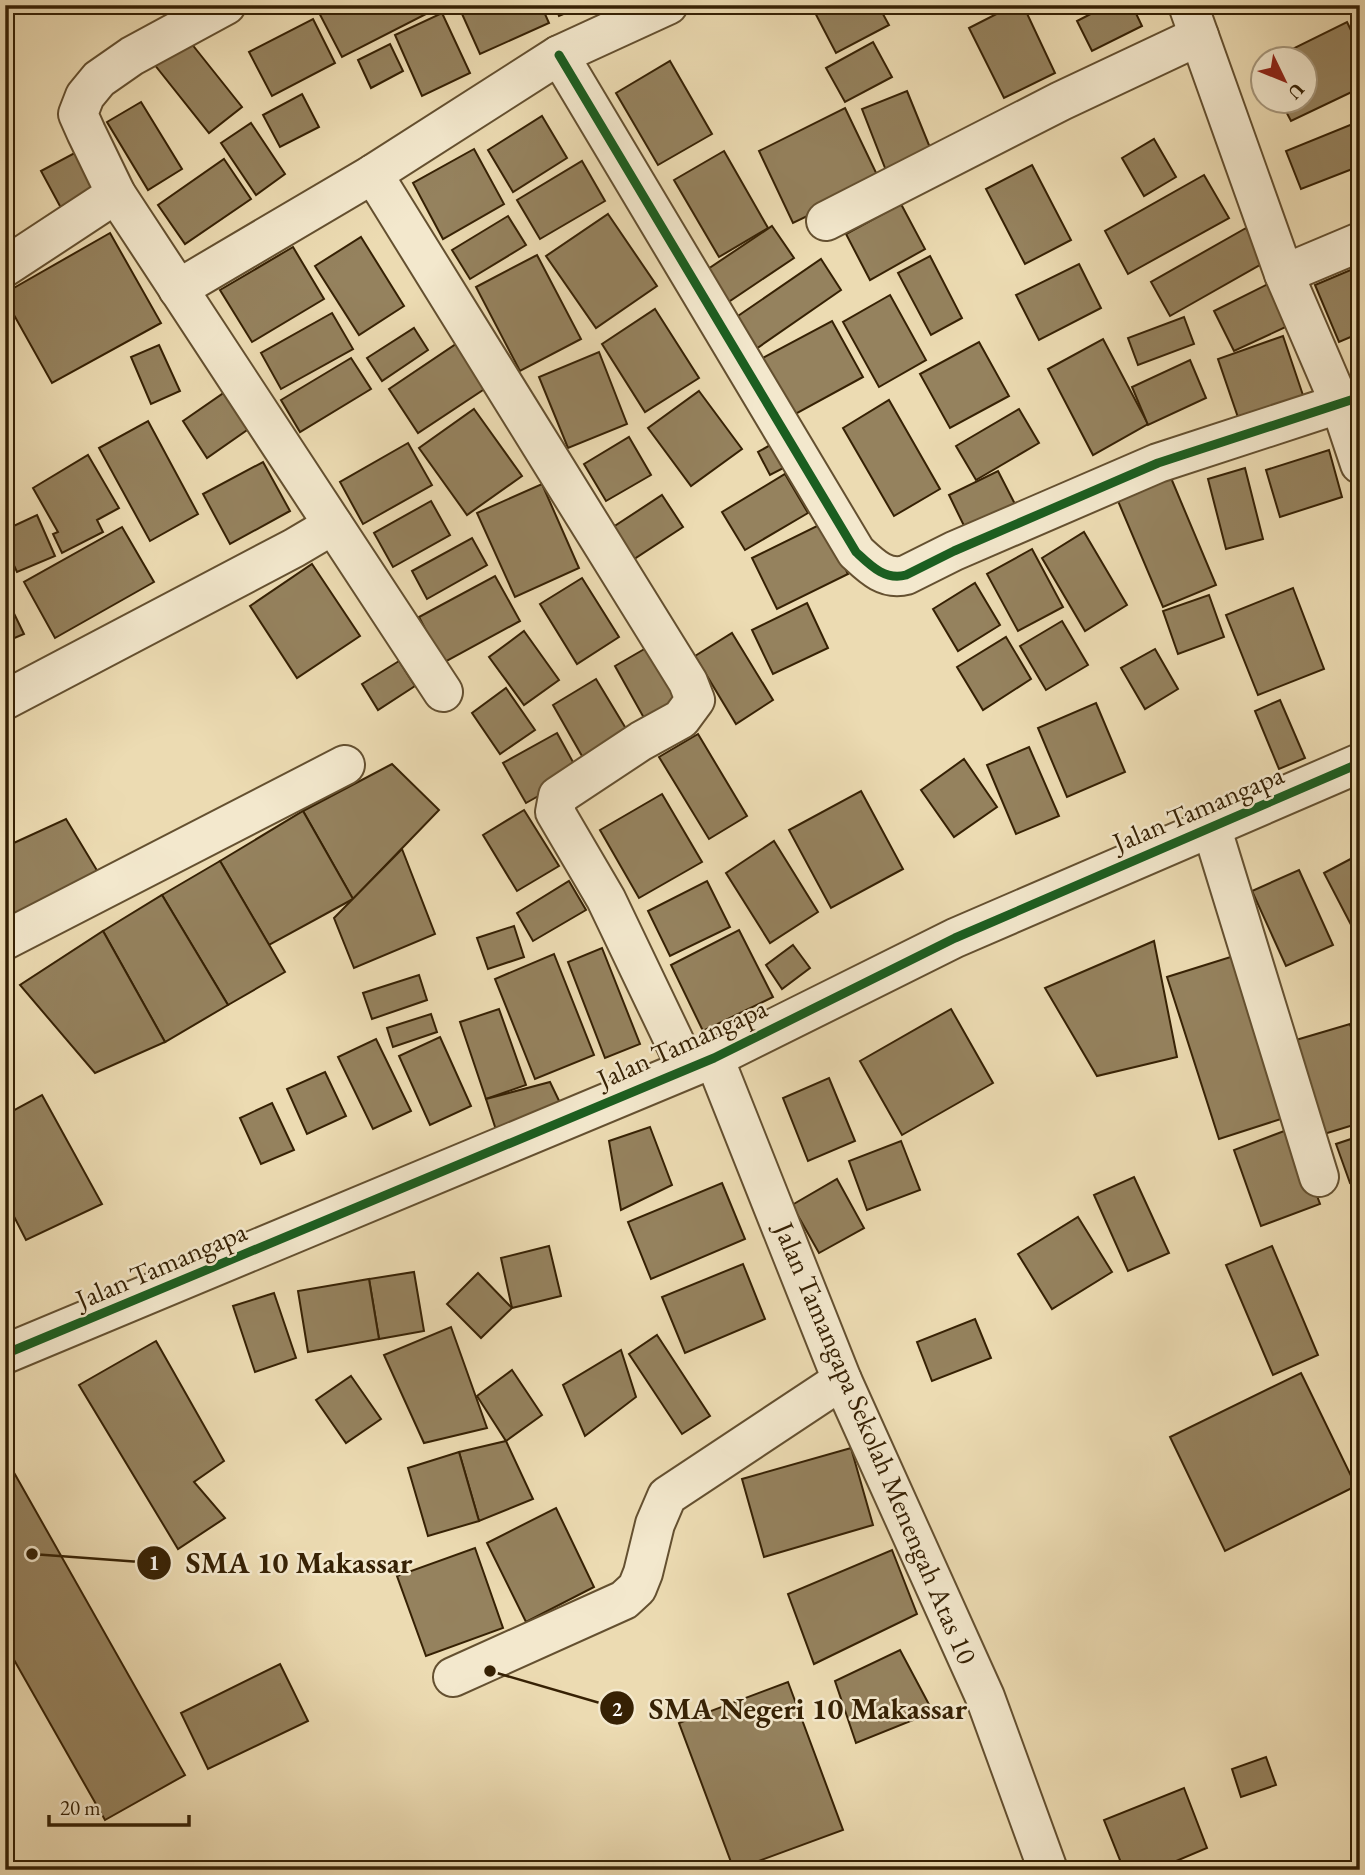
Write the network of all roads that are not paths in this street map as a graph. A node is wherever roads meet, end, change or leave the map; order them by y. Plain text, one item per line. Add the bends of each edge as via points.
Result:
1 (226, 5) edge
2 (668, 5) edge
3 (1194, 20) edge
4 (559, 55) junction
5 (373, 174) junction
6 (116, 194) junction
7 (827, 221) dead end
8 (1360, 242) edge
9 (5, 267) edge
10 (1284, 274) junction
11 (178, 289) junction
12 (1350, 400) edge
13 (1360, 464) edge
14 (333, 524) junction
15 (443, 692) dead end
16 (5, 700) edge
17 (1360, 763) edge
18 (345, 765) dead end
19 (1211, 826) junction
20 (5, 940) edge
21 (700, 1063) junction
22 (1319, 1177) dead end
23 (10, 1352) edge
24 (842, 1380) junction
25 (453, 1677) dead end
26 (1048, 1870) edge

1 - 6 street via 132,56 99,79 85,96 78,114
2 - 4 street
3 - 7 street via 1062,101
3 - 10 street
4 - 5 street
4 - 12 street via 856,552 875,570 906,575 1158,463
5 - 11 street
5 - 21 street, Jalan Tamangapa Sekolah Menengah Atas 10 via 695,700 681,719 558,796 555,812
6 - 9 street
6 - 11 street
8 - 10 street
10 - 12 street
11 - 14 street
12 - 13 street
14 - 15 street
14 - 16 street
17 - 19 street, Jalan Tamangapa
18 - 20 street
19 - 21 street, Jalan Tamangapa via 955,938
19 - 22 street
21 - 23 street, Jalan Tamangapa
21 - 24 street, Jalan Tamangapa Sekolah Menengah Atas 10
24 - 25 street via 667,1496 637,1588 624,1600
24 - 26 street, Jalan Tamangapa Sekolah Menengah Atas 10 via 985,1697

